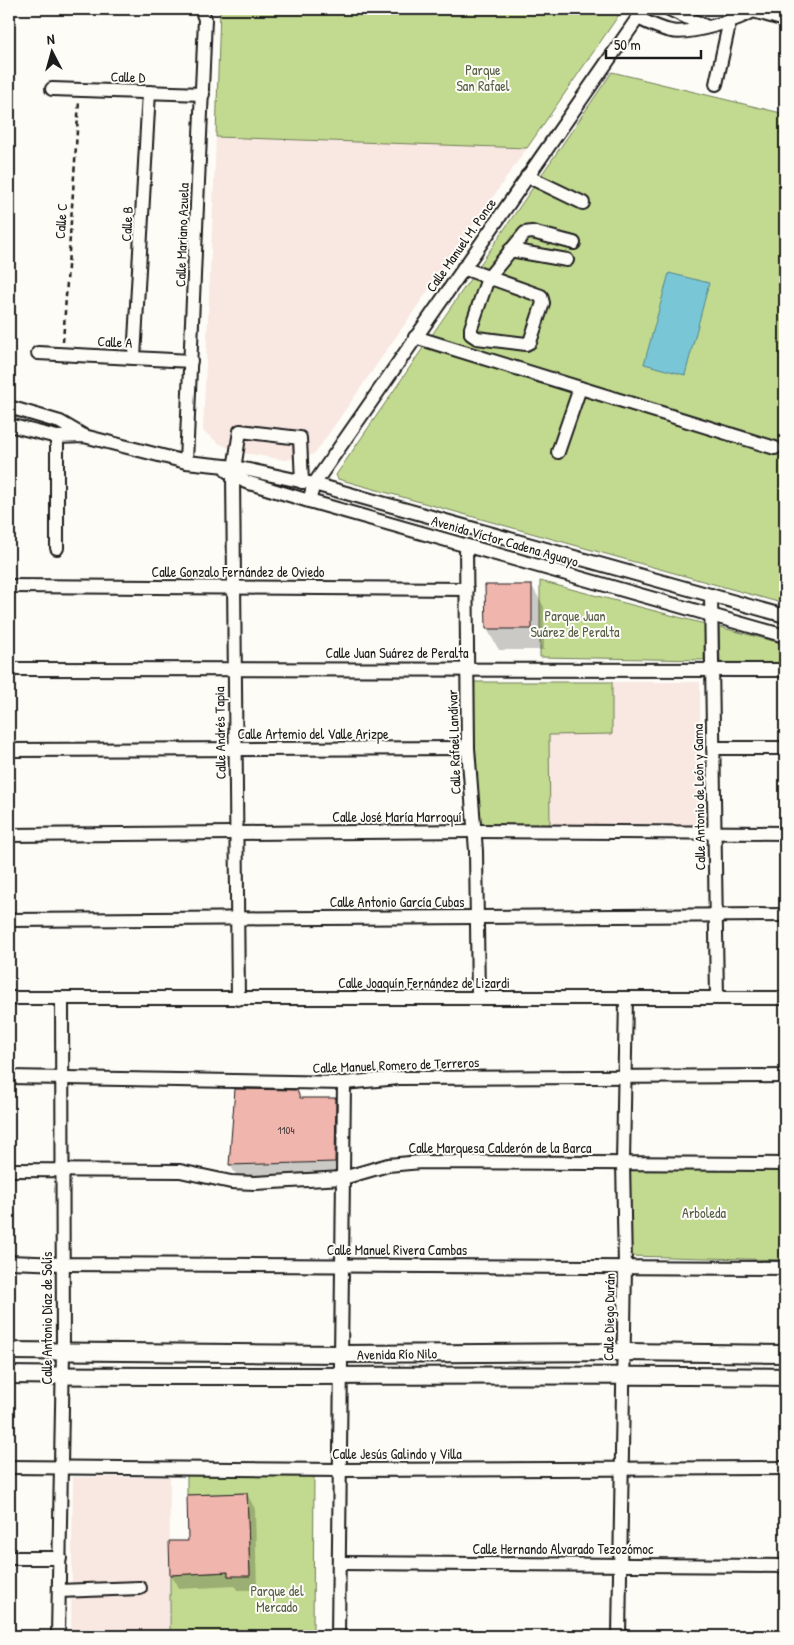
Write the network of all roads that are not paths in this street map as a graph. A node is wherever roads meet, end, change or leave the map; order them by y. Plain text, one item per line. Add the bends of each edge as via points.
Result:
1 (202, 9) edge
2 (669, 9) edge
3 (754, 10) edge
4 (641, 13) edge
5 (730, 20) junction
6 (785, 20) edge
7 (707, 27) junction
8 (716, 84) dead end
9 (52, 89) dead end
10 (149, 92) junction
11 (203, 94) junction
12 (527, 176) junction
13 (583, 203) dead end
14 (574, 243) dead end
15 (510, 250) junction
16 (567, 260) dead end
17 (463, 268) junction
18 (488, 278) junction
19 (415, 337) junction
20 (38, 353) dead end
21 (134, 358) junction
22 (191, 361) junction
23 (580, 388) junction
24 (9, 407) edge
25 (9, 425) edge
26 (84, 436) junction
27 (57, 437) junction
28 (775, 448) dead end
29 (558, 452) dead end
30 (186, 462) junction
31 (234, 471) junction
32 (308, 483) junction
33 (309, 501) junction
34 (466, 546) junction
35 (57, 548) dead end
36 (9, 586) edge
37 (234, 587) junction
38 (467, 589) junction
39 (710, 595) junction
40 (711, 615) junction
41 (785, 616) edge
42 (785, 636) edge
43 (9, 668) edge
44 (234, 668) junction
45 (468, 668) junction
46 (712, 669) junction
47 (785, 670) edge
48 (468, 748) junction
49 (713, 748) junction
50 (785, 748) edge
51 (235, 749) junction
52 (9, 750) edge
53 (474, 832) junction
54 (237, 833) junction
55 (715, 833) junction
56 (785, 833) edge
57 (9, 836) edge
58 (785, 915) edge
59 (716, 916) junction
60 (478, 917) junction
61 (237, 918) junction
62 (9, 920) edge
63 (9, 998) edge
64 (478, 998) junction
65 (626, 998) junction
66 (717, 998) junction
67 (785, 998) edge
68 (62, 999) junction
69 (238, 999) junction
70 (624, 1076) junction
71 (785, 1076) edge
72 (9, 1077) edge
73 (62, 1077) junction
74 (344, 1083) junction
75 (623, 1162) junction
76 (785, 1164) edge
77 (9, 1170) edge
78 (62, 1171) junction
79 (343, 1178) junction
80 (9, 1262) edge
81 (62, 1264) junction
82 (343, 1264) junction
83 (625, 1267) junction
84 (785, 1268) edge
85 (9, 1351) edge
86 (63, 1352) junction
87 (623, 1352) junction
88 (342, 1354) junction
89 (785, 1354) edge
90 (622, 1374) junction
91 (9, 1375) edge
92 (62, 1376) junction
93 (342, 1377) junction
94 (785, 1377) edge
95 (9, 1466) edge
96 (60, 1467) junction
97 (622, 1468) junction
98 (785, 1468) edge
99 (340, 1470) junction
100 (9, 1558) edge
101 (60, 1558) junction
102 (340, 1563) junction
103 (620, 1564) junction
104 (785, 1566) edge
105 (140, 1588) dead end
106 (59, 1591) junction
107 (58, 1636) edge
108 (338, 1636) edge
109 (619, 1636) edge

1 - 11 street, Calle Mariano Azuela via 205,14
2 - 7 street
3 - 5 street
3 - 6 street
4 - 7 street via 670,31
4 - 12 street, Calle Manuel M. Ponce
5 - 7 street
5 - 8 street
9 - 10 street, Calle D
10 - 11 street, Calle D
10 - 21 street, Calle B
11 - 22 street, Calle Mariano Azuela
12 - 13 street
12 - 17 street, Calle Manuel M. Ponce
14 - 15 street via 529,231
15 - 16 street
15 - 18 street
17 - 18 street
17 - 19 street, Calle Manuel M. Ponce
18 - 18 street via 542,298 530,342 521,345 477,338 471,334
19 - 23 street
19 - 32 street, Calle Manuel M. Ponce
20 - 21 street, Calle A
21 - 22 street, Calle A
22 - 30 street, Calle Mariano Azuela
23 - 28 street
23 - 29 street
24 - 26 street, Avenida Víctor Cadena Aguayo via 60,422
25 - 27 street, Avenida Víctor Cadena Aguayo
26 - 27 street, Avenida Víctor Cadena Aguayo
26 - 30 street, Avenida Víctor Cadena Aguayo
27 - 35 street
30 - 31 street, Avenida Víctor Cadena Aguayo via 221,466
31 - 32 street, Avenida Víctor Cadena Aguayo
31 - 32 street, Calle Andrés Tapia via 240,431 300,438
31 - 33 street, Avenida Víctor Cadena Aguayo via 246,482
31 - 37 street, Calle Andrés Tapia
32 - 33 street, Calle Manuel M. Ponce
32 - 39 street, Avenida Víctor Cadena Aguayo
33 - 34 street, Avenida Víctor Cadena Aguayo
34 - 38 street, Calle Rafael Landívar
34 - 40 street, Avenida Víctor Cadena Aguayo
36 - 37 street, Calle Gonzalo Fernández de Oviedo
37 - 38 street, Calle Gonzalo Fernández de Oviedo
37 - 44 street, Calle Andrés Tapia
38 - 45 street, Calle Rafael Landívar
39 - 40 street, Calle Antonio de León y Gama
39 - 41 street, Avenida Víctor Cadena Aguayo
40 - 42 street, Avenida Víctor Cadena Aguayo
40 - 46 street, Calle Antonio de León y Gama
43 - 44 street, Calle Juan Suárez de Peralta
44 - 45 street, Calle Juan Suárez de Peralta
44 - 51 street, Calle Andrés Tapia
45 - 46 street, Calle Juan Suárez de Peralta
45 - 48 street, Calle Rafael Landívar
46 - 47 street, Calle Juan Suárez de Peralta
46 - 49 street, Calle Antonio de León y Gama
48 - 51 street, Calle Artemio del Valle Arizpe
48 - 53 street, Calle Rafael Landívar
49 - 50 street
49 - 55 street, Calle Antonio de León y Gama
51 - 52 street, Calle Artemio del Valle Arizpe
51 - 54 street, Calle Andrés Tapia
53 - 54 street, Calle José María Marroquí
53 - 55 street, Calle José María Marroquí
53 - 60 street, Calle Rafael Landívar
54 - 57 street, Calle José María Marroquí
54 - 61 street, Calle Andrés Tapia
55 - 56 street, Calle José María Marroquí
55 - 59 street, Calle Antonio de León y Gama
58 - 59 street, Calle Antonio García Cubas
59 - 60 street, Calle Antonio García Cubas
59 - 66 street, Calle Antonio de León y Gama
60 - 61 street, Calle Antonio García Cubas
60 - 64 street, Calle Rafael Landívar
61 - 62 street, Calle Antonio García Cubas
61 - 69 street, Calle Andrés Tapia
63 - 68 street, Calle Joaquín Fernández de Lizardi
64 - 65 street, Calle Joaquín Fernández de Lizardi
64 - 69 street, Calle Joaquín Fernández de Lizardi
65 - 66 street, Calle Joaquín Fernández de Lizardi
65 - 70 street, Calle Diego Durán
66 - 67 street, Calle Joaquín Fernández de Lizardi
68 - 69 street, Calle Joaquín Fernández de Lizardi
68 - 73 street, Calle Antonio Díaz de Solís
70 - 71 street, Calle Manuel Romero de Terreros
70 - 74 street, Calle Manuel Romero de Terreros via 399,1078
70 - 75 street, Calle Diego Durán
72 - 73 street, Calle Manuel Romero de Terreros
73 - 74 street, Calle Manuel Romero de Terreros
73 - 78 street, Calle Antonio Díaz de Solís
74 - 79 street
75 - 76 street, Calle Marquesa Calderón de la Barca
75 - 79 street, Calle Marquesa Calderón de la Barca via 421,1162 388,1166
75 - 83 street, Calle Diego Durán
77 - 78 street, Calle Marquesa Calderón de la Barca
78 - 79 street, Calle Marquesa Calderón de la Barca via 180,1172 255,1183
78 - 81 street, Calle Antonio Díaz de Solís
79 - 82 street
80 - 81 street, Calle Manuel Rivera Cambas
81 - 82 street, Calle Manuel Rivera Cambas
81 - 86 street, Calle Antonio Díaz de Solís
82 - 83 street, Calle Manuel Rivera Cambas
82 - 88 street
83 - 84 street, Calle Manuel Rivera Cambas
83 - 87 street, Calle Diego Durán
85 - 86 main road, Avenida Río Nilo
86 - 88 main road, Avenida Río Nilo
86 - 92 street, Calle Antonio Díaz de Solís
87 - 88 main road, Avenida Río Nilo
87 - 89 main road, Avenida Río Nilo
87 - 90 street, Calle Diego Durán
88 - 93 street
90 - 93 main road, Avenida Río Nilo
90 - 94 main road, Avenida Río Nilo
90 - 97 street, Calle Diego Durán
91 - 92 main road, Avenida Río Nilo
92 - 93 main road, Avenida Río Nilo
92 - 96 street, Calle Antonio Díaz de Solís
93 - 99 street
95 - 96 street, Calle Jesús Galindo y Villa
96 - 99 street, Calle Jesús Galindo y Villa
96 - 101 street, Calle Antonio Díaz de Solís
97 - 98 street, Calle Jesús Galindo y Villa
97 - 99 street, Calle Jesús Galindo y Villa
97 - 103 street, Calle Diego Durán
99 - 102 street
100 - 101 street
101 - 106 street, Calle Antonio Díaz de Solís
102 - 103 street, Calle Hernando Alvarado Tezozómoc
102 - 108 street
103 - 104 street, Calle Hernando Alvarado Tezozómoc
103 - 109 street, Calle Diego Durán
105 - 106 street
106 - 107 street, Calle Antonio Díaz de Solís

